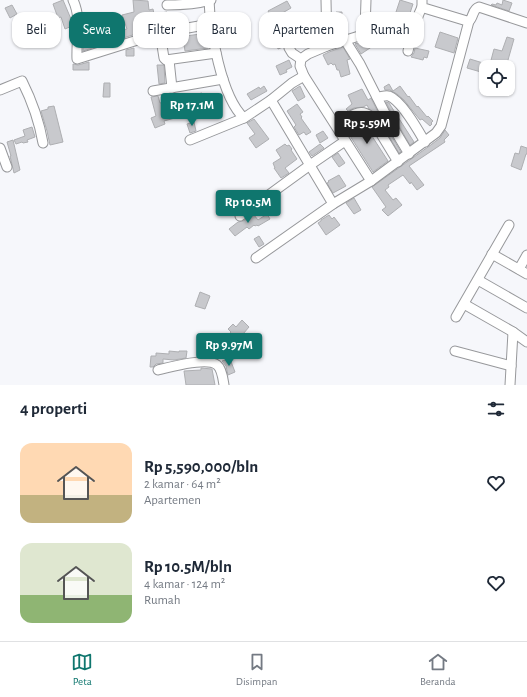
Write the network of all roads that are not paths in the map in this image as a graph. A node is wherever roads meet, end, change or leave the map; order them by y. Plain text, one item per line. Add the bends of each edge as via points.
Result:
1 (210, 0) edge
2 (326, 0) edge
3 (366, 0) edge
4 (76, 1) edge
5 (422, 4) edge
6 (476, 4) edge
7 (167, 5) dead end
8 (210, 12) edge
9 (326, 12) edge
10 (470, 21) junction
11 (527, 23) edge
12 (348, 39) edge
13 (133, 41) edge
14 (348, 45) edge
15 (162, 48) edge
16 (215, 48) edge
17 (289, 48) dead end
18 (322, 48) edge
19 (408, 51) dead end
20 (216, 53) junction
21 (301, 59) junction
22 (169, 60) junction
23 (304, 76) junction
24 (223, 80) junction
25 (172, 88) junction
26 (0, 90) edge
27 (153, 91) dead end
28 (377, 97) junction
29 (271, 100) junction
30 (244, 118) junction
31 (337, 128) junction
32 (190, 140) dead end
33 (345, 141) junction
34 (425, 142) junction
35 (43, 143) dead end
36 (0, 148) edge
37 (409, 154) junction
38 (398, 162) junction
39 (310, 165) junction
40 (7, 167) dead end
41 (371, 181) junction
42 (333, 204) junction
43 (240, 216) dead end
44 (509, 225) dead end
45 (492, 254) junction
46 (527, 254) edge
47 (256, 258) dead end
48 (523, 271) edge
49 (478, 280) junction
50 (464, 304) junction
51 (527, 308) edge
52 (456, 317) dead end
53 (513, 332) junction
54 (527, 342) edge
55 (456, 351) dead end
56 (511, 366) junction
57 (158, 370) dead end
58 (224, 385) edge
59 (510, 385) edge

1 - 7 street
1 - 8 street
2 - 9 street
3 - 12 street via 365,29 359,36
4 - 13 street via 79,34 76,46 77,59
5 - 10 street
5 - 19 street
6 - 10 street
6 - 11 street
10 - 34 street via 441,126
14 - 28 street
15 - 22 street via 164,58
16 - 20 street
17 - 21 street
18 - 21 street
20 - 22 street
20 - 24 street
21 - 23 street via 300,66
22 - 25 street
23 - 29 street
23 - 31 street
24 - 25 street
24 - 30 street via 233,104
25 - 27 street
26 - 35 street via 22,81 36,113
28 - 34 street via 385,96 396,100
28 - 37 street
29 - 30 street
29 - 39 street
30 - 32 street
31 - 33 street
31 - 38 street via 350,116 366,112
33 - 39 street
33 - 41 street
34 - 37 street
36 - 40 street
37 - 38 street
38 - 41 street
39 - 42 street
39 - 43 street
41 - 42 street
42 - 47 street
44 - 45 street
45 - 48 street
45 - 49 street
46 - 48 street
49 - 50 street
49 - 51 street
50 - 52 street
50 - 53 street
53 - 54 street
53 - 56 street
55 - 56 street
56 - 59 street
57 - 58 street via 190,363 210,362 219,367

